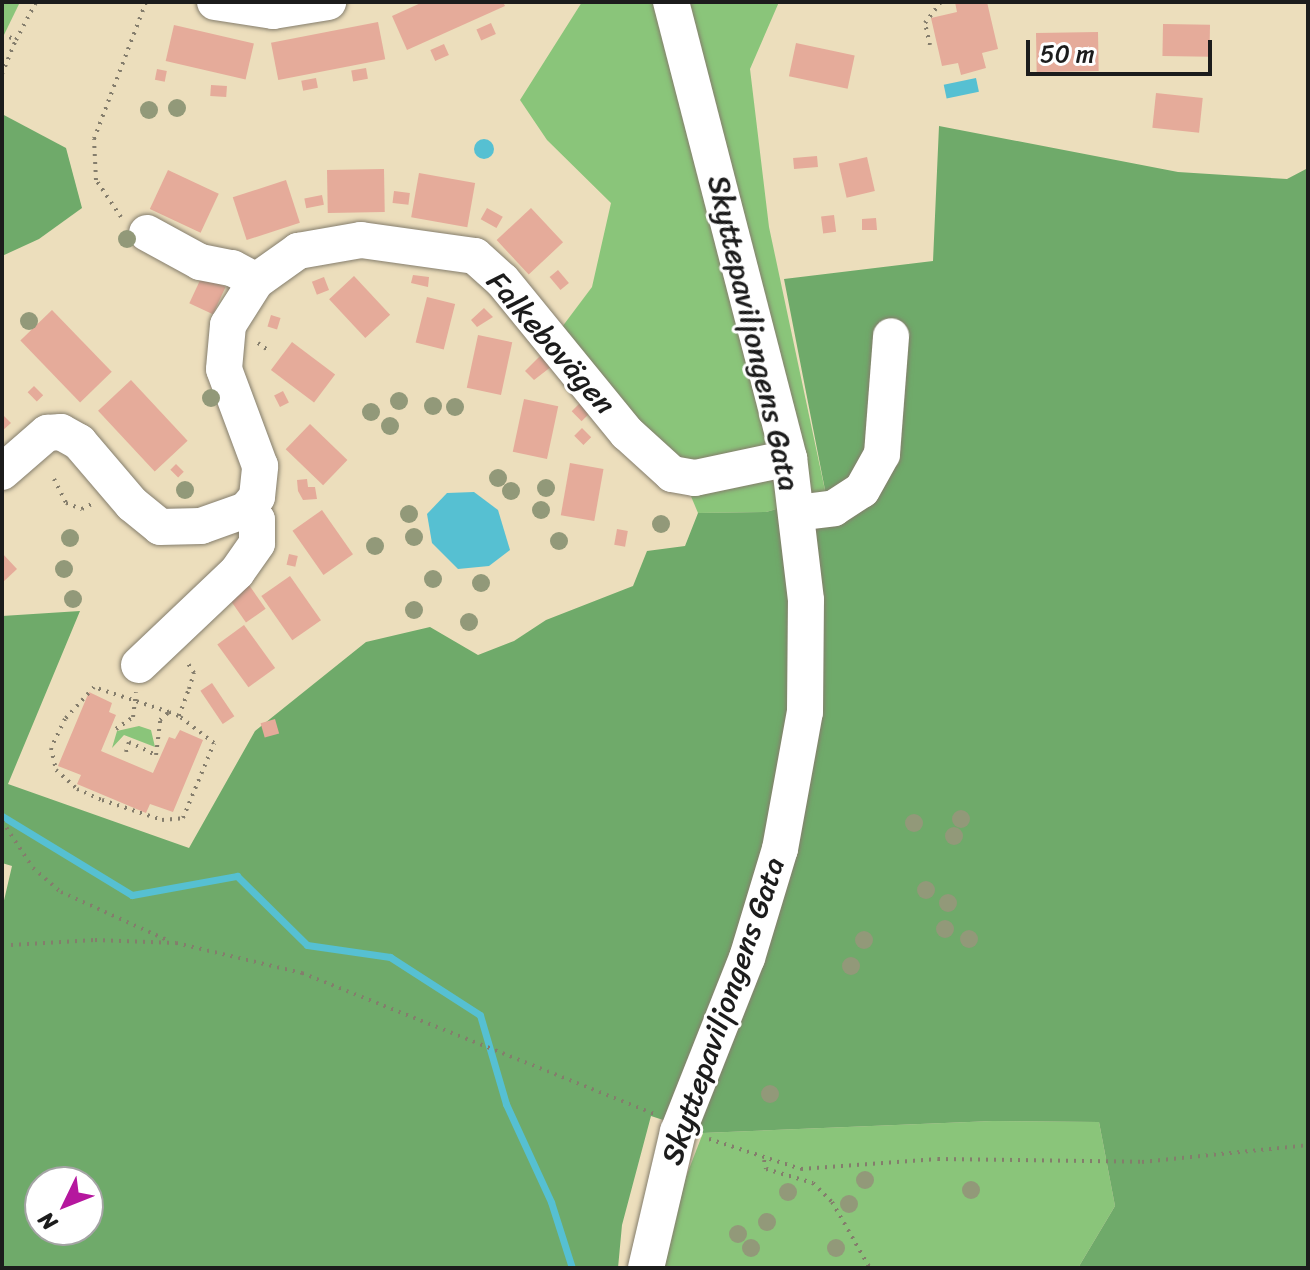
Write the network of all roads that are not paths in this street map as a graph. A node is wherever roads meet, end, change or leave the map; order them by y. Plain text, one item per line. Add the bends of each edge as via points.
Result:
1 (215, 2) edge
2 (328, 2) edge
3 (671, 2) edge
4 (147, 233) road end
5 (256, 281) junction
6 (891, 336) dead end
7 (789, 458) junction
8 (2, 472) edge
9 (246, 510) junction
10 (796, 513) junction
11 (139, 665) road end
12 (646, 1268) edge

1 - 2 street via 273,11
3 - 7 street, Skyttepaviljongens Gata
4 - 5 street via 200,262 232,268
5 - 7 street, Falkebovägen via 298,251 320,244 361,240 460,251 502,280 627,433 672,474 695,478
5 - 9 street, Falkebovägen via 228,325 224,346 224,369 260,466 257,497
6 - 10 street via 882,454 862,490 834,508
7 - 10 street, Skyttepaviljongens Gata
8 - 9 street via 47,433 61,432 79,442 160,527 201,526
9 - 11 street via 257,520 257,543 237,572
10 - 12 street, Skyttepaviljongens Gata via 806,600 799,763 747,958 678,1132

